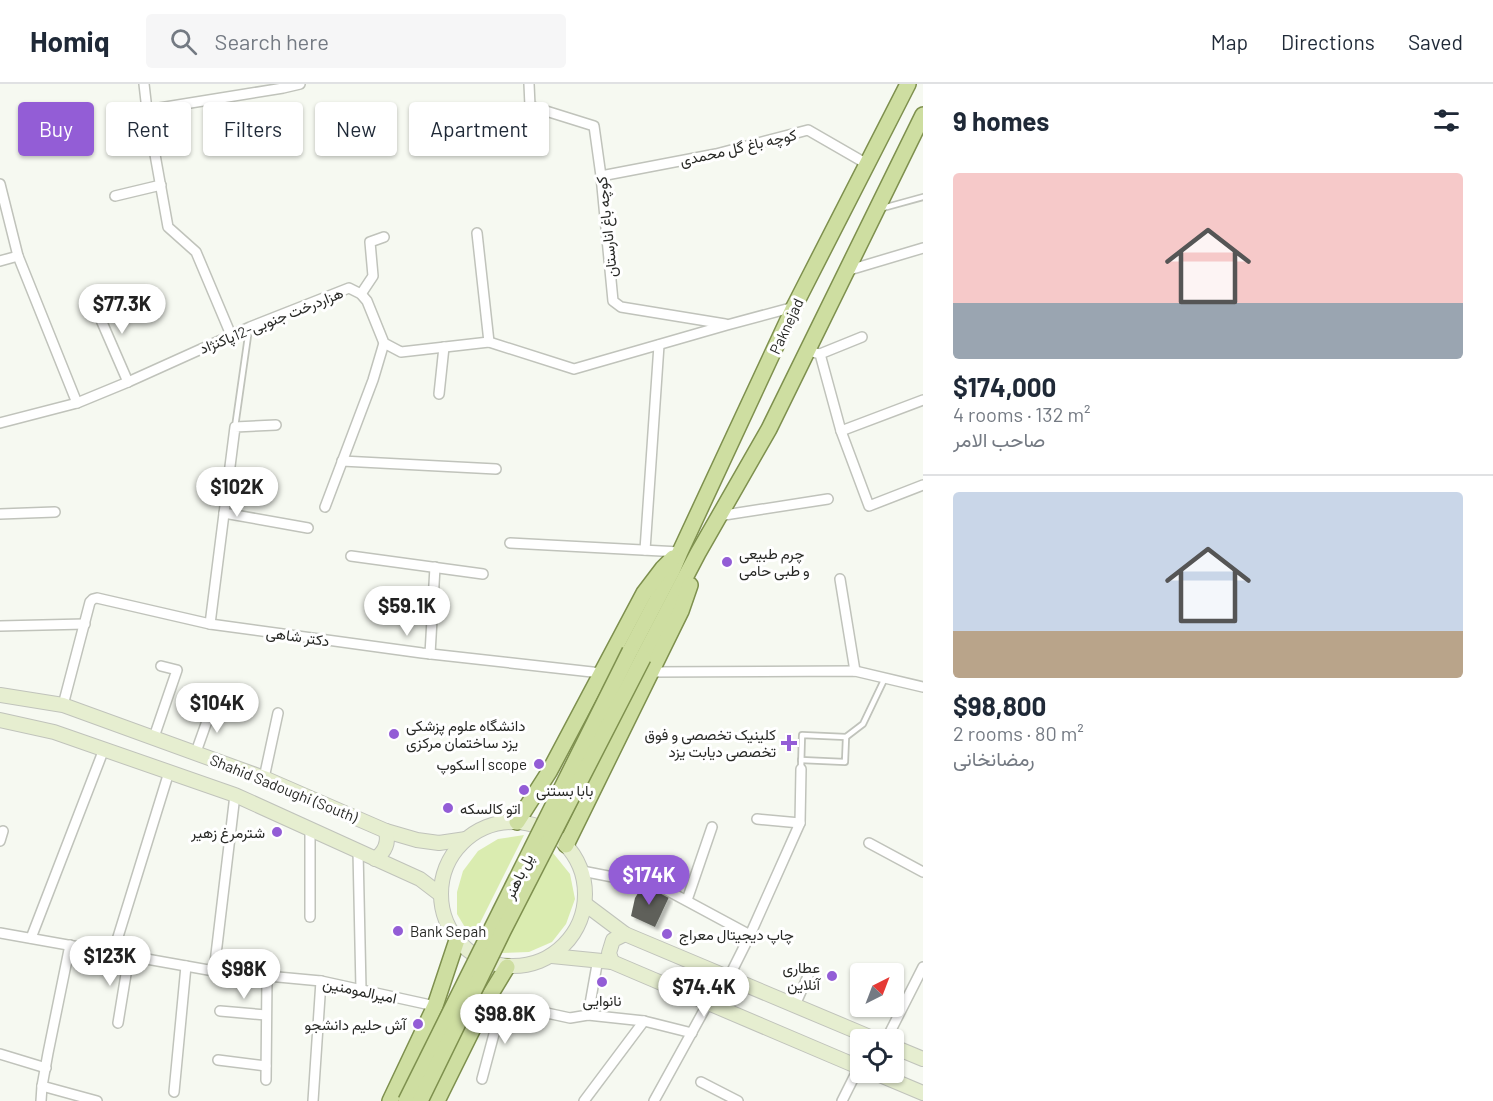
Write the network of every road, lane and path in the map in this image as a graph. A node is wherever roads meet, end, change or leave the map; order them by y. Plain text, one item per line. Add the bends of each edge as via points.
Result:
1 (144, 84) edge
2 (300, 84) edge
3 (528, 84) edge
4 (908, 84) edge
5 (146, 102) edge
6 (191, 103) edge
7 (923, 115) edge
8 (918, 131) edge
9 (155, 156) edge
10 (867, 164) junction
11 (601, 176) junction
12 (160, 185) junction
13 (1, 190) edge
14 (115, 196) dead end
15 (923, 197) edge
16 (877, 209) junction
17 (477, 233) dead end
18 (384, 237) dead end
19 (923, 248) edge
20 (18, 256) junction
21 (0, 261) edge
22 (846, 271) junction
23 (361, 294) junction
24 (138, 298) dead end
25 (794, 307) junction
26 (727, 324) junction
27 (250, 327) junction
28 (231, 335) junction
29 (862, 337) dead end
30 (489, 342) junction
31 (384, 344) junction
32 (659, 345) junction
33 (444, 347) junction
34 (814, 353) junction
35 (128, 382) junction
36 (439, 394) dead end
37 (923, 400) edge
38 (77, 403) junction
39 (0, 423) edge
40 (276, 425) dead end
41 (235, 427) junction
42 (841, 431) junction
43 (342, 461) junction
44 (496, 469) dead end
45 (923, 486) edge
46 (828, 499) dead end
47 (325, 507) dead end
48 (54, 512) dead end
49 (224, 513) junction
50 (0, 514) edge
51 (718, 516) junction
52 (308, 528) dead end
53 (510, 543) dead end
54 (645, 550) junction
55 (680, 552) junction
56 (698, 553) junction
57 (351, 556) dead end
58 (435, 567) junction
59 (483, 574) dead end
60 (679, 574) junction
61 (840, 579) dead end
62 (85, 624) junction
63 (210, 624) junction
64 (0, 626) edge
65 (430, 654) junction
66 (637, 654) junction
67 (161, 666) dead end
68 (855, 671) junction
69 (650, 672) junction
70 (601, 673) junction
71 (885, 678) junction
72 (923, 687) edge
73 (0, 695) edge
74 (63, 705) junction
75 (212, 707) dead end
76 (278, 713) dead end
77 (0, 720) edge
78 (154, 737) junction
79 (846, 737) junction
80 (104, 749) junction
81 (196, 753) junction
82 (801, 765) junction
83 (169, 772) junction
84 (549, 772) junction
85 (264, 778) junction
86 (235, 795) junction
87 (590, 795) junction
88 (757, 819) dead end
89 (517, 822) junction
90 (800, 823) junction
91 (712, 827) dead end
92 (310, 829) junction
93 (3, 831) dead end
94 (386, 831) junction
95 (466, 839) junction
96 (0, 841) edge
97 (869, 843) dead end
98 (566, 845) junction
99 (358, 851) junction
100 (375, 859) junction
101 (582, 871) junction
102 (923, 872) edge
103 (441, 895) junction
104 (687, 900) junction
105 (585, 904) junction
106 (310, 917) dead end
107 (0, 933) edge
108 (625, 934) junction
109 (750, 935) junction
110 (31, 938) junction
111 (457, 940) junction
112 (70, 945) junction
113 (113, 953) junction
114 (129, 956) junction
115 (552, 956) junction
116 (605, 960) junction
117 (186, 966) junction
118 (507, 967) junction
119 (214, 971) junction
120 (922, 973) edge
121 (808, 976) dead end
122 (267, 977) junction
123 (729, 977) junction
124 (444, 978) junction
125 (321, 981) junction
126 (361, 989) junction
127 (487, 1000) junction
128 (708, 1003) junction
129 (502, 1004) junction
130 (795, 1005) junction
131 (435, 1006) junction
132 (220, 1011) dead end
133 (266, 1015) junction
134 (588, 1015) junction
135 (644, 1021) junction
136 (118, 1023) dead end
137 (851, 1029) edge
138 (892, 1029) edge
139 (692, 1033) junction
140 (904, 1051) edge
141 (0, 1054) edge
142 (218, 1059) dead end
143 (923, 1059) edge
144 (850, 1063) edge
145 (266, 1066) junction
146 (46, 1068) junction
147 (482, 1078) dead end
148 (266, 1080) dead end
149 (701, 1082) dead end
150 (852, 1083) edge
151 (899, 1083) edge
152 (42, 1086) junction
153 (174, 1092) dead end
154 (923, 1093) edge
155 (41, 1101) edge
156 (98, 1101) edge
157 (313, 1101) edge
158 (390, 1101) edge
159 (406, 1101) edge
160 (420, 1101) edge
161 (437, 1101) edge
162 (584, 1101) edge
163 (654, 1101) edge
164 (738, 1101) edge
165 (842, 1101) edge

1 - 5 street
2 - 6 street
3 - 11 street, کوچه باغ انارستان via 530,106 594,126
4 - 10 main road, Paknejad
7 - 8 main road, Paknejad
8 - 16 main road, Paknejad
9 - 12 street
10 - 11 street, کوچه باغ گل محمدی via 808,130 716,154
10 - 25 main road, Paknejad
11 - 26 street, کوچه باغ انارستان via 613,301 621,307
12 - 14 street
12 - 28 street via 168,227 196,252
13 - 20 street
15 - 16 lane
16 - 22 main road, Paknejad
17 - 30 street
18 - 23 street via 370,242 373,276
19 - 22 street
20 - 21 street
20 - 38 street
22 - 34 main road, Paknejad
23 - 27 street, هزاردرخت جنوبی-12پاکنژاد via 349,288
23 - 31 street, هزاردرخت جنوبی-12پاکنژاد
24 - 35 street via 98,313
25 - 26 street
25 - 55 main road, Paknejad
26 - 32 street
27 - 28 street, هزاردرخت جنوبی-12پاکنژاد
27 - 41 lane
28 - 35 street, هزاردرخت جنوبی-12پاکنژاد
29 - 34 street
30 - 32 street via 574,369
30 - 33 street
31 - 33 street via 401,352
31 - 43 street
32 - 54 street
33 - 36 street
34 - 42 street
34 - 51 main road, Paknejad
35 - 38 street, هزاردرخت جنوبی-12پاکنژاد
37 - 42 street
38 - 39 street, هزاردرخت جنوبی-12پاکنژاد
40 - 41 street
41 - 49 street
42 - 45 street via 869,506
43 - 44 street
43 - 47 street
46 - 51 street
48 - 50 street
49 - 52 street
49 - 63 street
51 - 56 main road, Paknejad
53 - 54 street
54 - 55 street
55 - 60 main road, Paknejad
55 - 70 main road via 644,593
56 - 60 main road, Paknejad
56 - 69 main road via 681,611
57 - 58 street
58 - 59 street
58 - 65 street
60 - 66 main road
61 - 68 street
62 - 63 street, دکتر شاهی via 90,602 97,598
62 - 64 street
62 - 74 street, دکتر شاهی
63 - 65 street, دکتر شاهی
65 - 70 street, دکتر شاهی
66 - 159 main road, پل باهنر, bridge
66 - 160 main road, پل باهنر, bridge
67 - 78 street via 177,670
68 - 69 street
68 - 71 street
69 - 87 main road
70 - 84 main road
71 - 72 street
71 - 79 lane via 863,724
73 - 74 main road, Shahid Sadoughi (South)
74 - 78 main road, Shahid Sadoughi (South)
75 - 81 street
76 - 85 street
77 - 80 main road, Shahid Sadoughi (South)
78 - 81 main road, Shahid Sadoughi (South)
79 - 82 lane via 845,762
79 - 82 lane via 802,735
80 - 83 main road, Shahid Sadoughi (South)
80 - 110 street
81 - 85 main road, Shahid Sadoughi (South)
82 - 90 street
83 - 86 main road, Shahid Sadoughi (South)
83 - 113 street
84 - 87 main road
84 - 89 main road
85 - 94 main road, Shahid Sadoughi (South)
86 - 92 main road, Shahid Sadoughi (South)
86 - 119 street
87 - 98 main road
88 - 90 street
89 - 95 main road via 490,826
89 - 98 main road via 544,829
90 - 109 street
91 - 104 street
92 - 99 main road, Shahid Sadoughi (South)
92 - 106 street
93 - 96 street
94 - 95 main road, Shahid Sadoughi (South) via 438,843
94 - 100 main road via 386,846
95 - 103 main road via 447,864
97 - 102 street
98 - 101 main road
99 - 100 main road, Shahid Sadoughi (South)
99 - 126 street
100 - 103 main road, Shahid Sadoughi (South) via 420,879
101 - 104 street via 659,886
101 - 105 main road
103 - 111 main road via 445,919
104 - 109 street
105 - 108 main road
105 - 115 main road via 574,934
107 - 110 street, امیرالمومنین
108 - 116 main road via 613,940
108 - 123 main road
109 - 123 street
110 - 112 street, امیرالمومنین
111 - 118 main road via 479,958
111 - 124 main road
112 - 113 street, امیرالمومنین
112 - 146 street
113 - 114 street, امیرالمومنین
114 - 117 street, امیرالمومنین
114 - 136 street
115 - 116 main road
115 - 118 main road via 531,965
116 - 128 main road
116 - 134 street
117 - 119 street, امیرالمومنین
117 - 153 street
118 - 127 main road
119 - 122 street, امیرالمومنین
120 - 138 street
121 - 130 street
122 - 125 street, امیرالمومنین
122 - 133 street
123 - 130 main road
124 - 127 main road
124 - 131 main road
125 - 126 street, امیرالمومنین
125 - 157 street
126 - 131 street, امیرالمومنین
127 - 129 street
127 - 161 main road
128 - 139 street
128 - 144 main road
129 - 134 street via 570,1018
129 - 147 street
130 - 137 main road
131 - 158 main road
132 - 133 street
133 - 145 street
134 - 135 street
135 - 139 street
135 - 162 street
139 - 163 street
140 - 143 main road
141 - 146 street
142 - 145 street
145 - 148 street
146 - 152 street
149 - 164 street
150 - 165 street
151 - 154 main road
152 - 155 street
152 - 156 street

